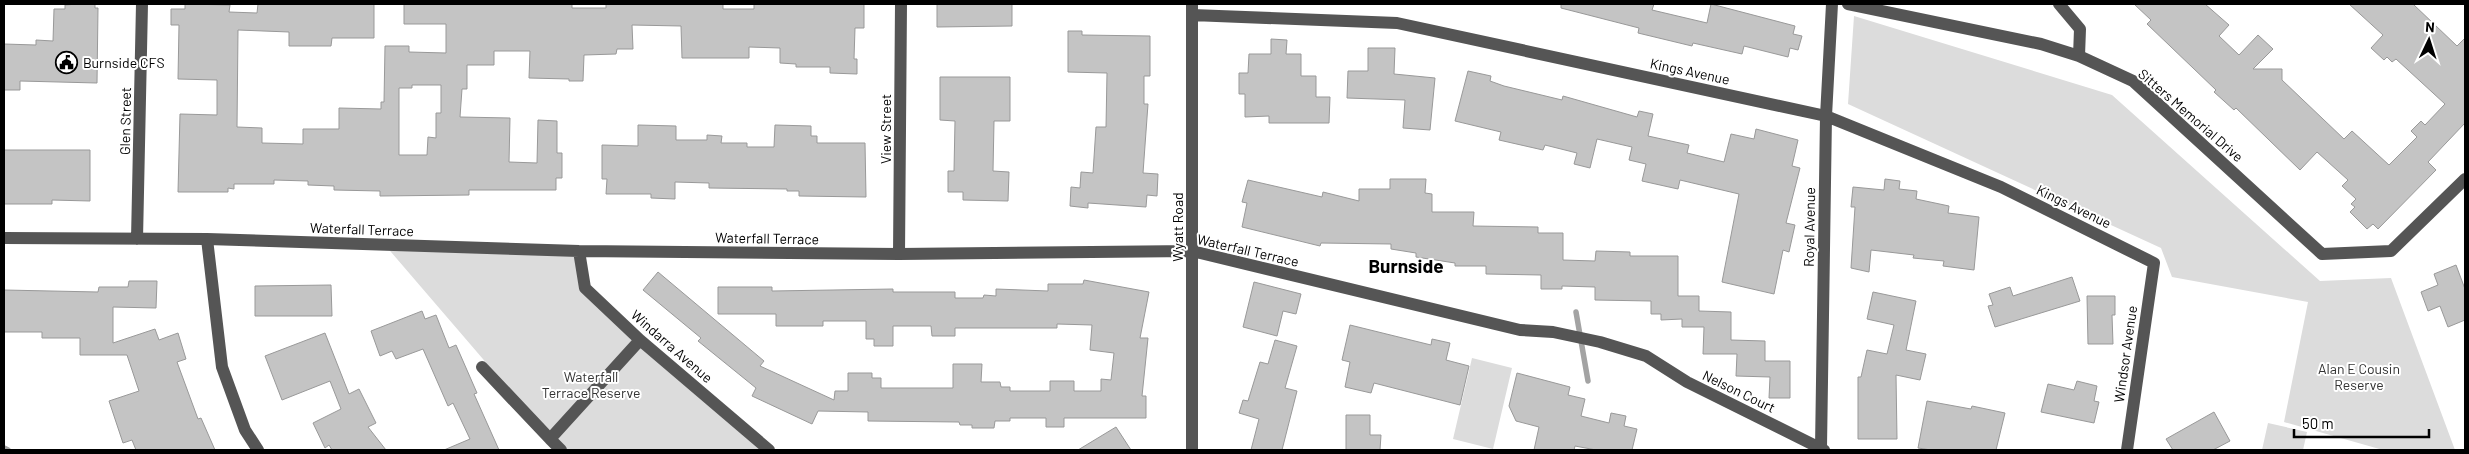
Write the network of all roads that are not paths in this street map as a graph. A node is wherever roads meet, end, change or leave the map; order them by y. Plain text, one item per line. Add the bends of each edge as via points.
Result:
1 (142, 4) edge
2 (901, 4) edge
3 (1832, 4) edge
4 (1848, 4) edge
5 (2059, 4) edge
6 (1192, 9) edge
7 (2079, 56) junction
8 (1826, 116) junction
9 (2465, 179) edge
10 (4, 238) edge
11 (137, 239) junction
12 (207, 239) junction
13 (579, 251) junction
14 (1192, 251) junction
15 (899, 254) junction
16 (2154, 263) joint
17 (640, 340) junction
18 (1593, 340) joint
19 (482, 367) dead end
20 (550, 439) junction
21 (258, 450) edge
22 (561, 450) edge
23 (769, 450) edge
24 (1192, 450) edge
25 (1822, 450) edge
26 (2127, 450) edge

1 - 11 street, Glen Street
2 - 15 street, View Street
3 - 8 street, Royal Avenue
4 - 7 street, Sitters Memorial Drive via 2031,42
5 - 7 street via 2080,29
6 - 8 street, Kings Avenue via 1397,23
6 - 14 street, Wyatt Road
7 - 9 street, Sitters Memorial Drive via 2133,81 2322,254 2391,251
8 - 16 street, Kings Avenue via 2001,187
8 - 25 street, Royal Avenue
10 - 11 street, Waterfall Terrace
11 - 12 street, Waterfall Terrace
12 - 13 street, Waterfall Terrace
12 - 21 street via 222,367 246,430
13 - 15 street, Waterfall Terrace
13 - 17 street, Windarra Avenue via 584,288
14 - 15 street, Waterfall Terrace
14 - 18 street, Waterfall Terrace via 1520,330
14 - 24 street, Wyatt Road
16 - 26 street, Windsor Avenue
17 - 20 street
17 - 23 street, Windarra Avenue
18 - 25 street, Nelson Court via 1646,356 1686,382
19 - 20 street
20 - 22 street

